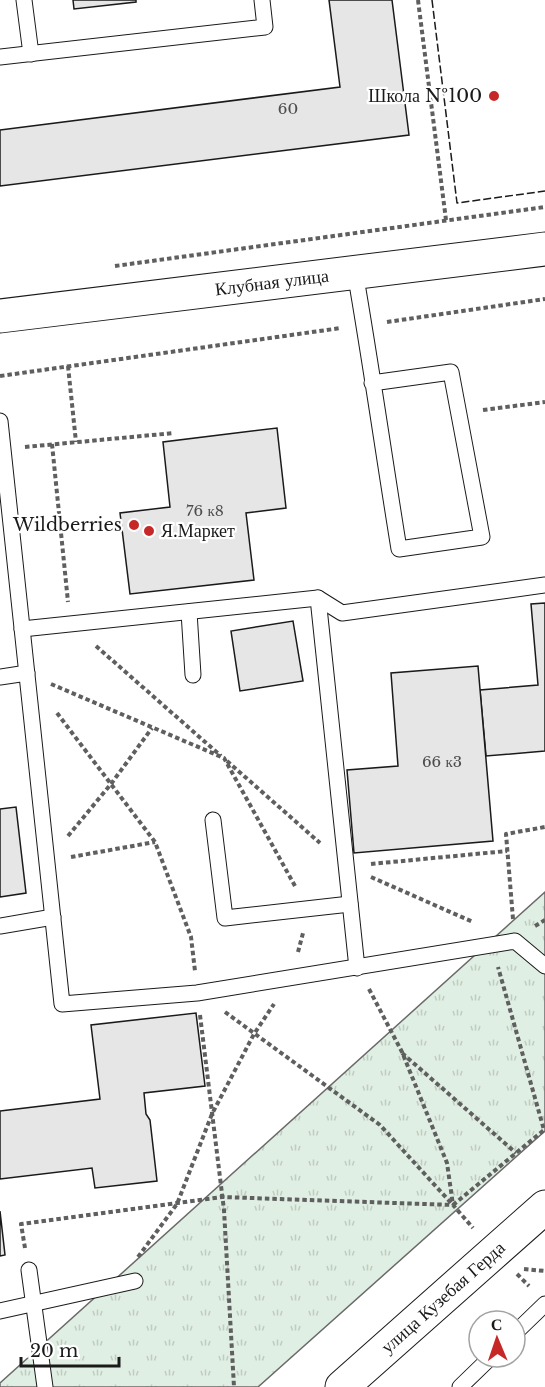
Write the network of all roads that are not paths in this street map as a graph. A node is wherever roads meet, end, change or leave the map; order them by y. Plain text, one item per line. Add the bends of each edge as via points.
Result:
1 (24, 0) edge
2 (262, 0) edge
3 (32, 54) junction
4 (0, 57) edge
5 (545, 249) edge
6 (355, 272) junction
7 (0, 316) edge
8 (372, 383) junction
9 (0, 421) edge
10 (545, 585) edge
11 (318, 598) junction
12 (189, 612) junction
13 (22, 629) junction
14 (27, 673) junction
15 (194, 675) dead end
16 (0, 676) edge
17 (213, 820) dead end
18 (350, 904) junction
19 (53, 917) junction
20 (0, 926) edge
21 (545, 966) edge
22 (357, 968) junction
23 (545, 1207) edge
24 (29, 1270) road end
25 (135, 1281) dead end
26 (541, 1298) edge
27 (34, 1304) junction
28 (0, 1311) edge
29 (527, 1317) edge
30 (479, 1369) edge
31 (356, 1383) edge
32 (45, 1387) edge
33 (460, 1387) edge

1 - 3 lane
2 - 3 lane via 265,27
3 - 4 lane
5 - 6 main road, Клубная улица
6 - 7 main road, Клубная улица
6 - 8 lane
8 - 8 lane via 399,549 482,537 451,372
9 - 13 lane
10 - 11 lane via 342,613
11 - 12 lane
11 - 18 lane
12 - 13 lane
12 - 15 lane
13 - 14 lane
14 - 16 lane
14 - 19 lane
17 - 18 lane via 225,918
18 - 22 lane
19 - 20 lane
19 - 22 lane via 62,1004 197,993
21 - 22 lane via 515,941
23 - 31 main road, улица Кузебая Герда
24 - 27 lane
25 - 27 lane
26 - 29 lane
27 - 28 lane
27 - 32 lane
30 - 33 lane

